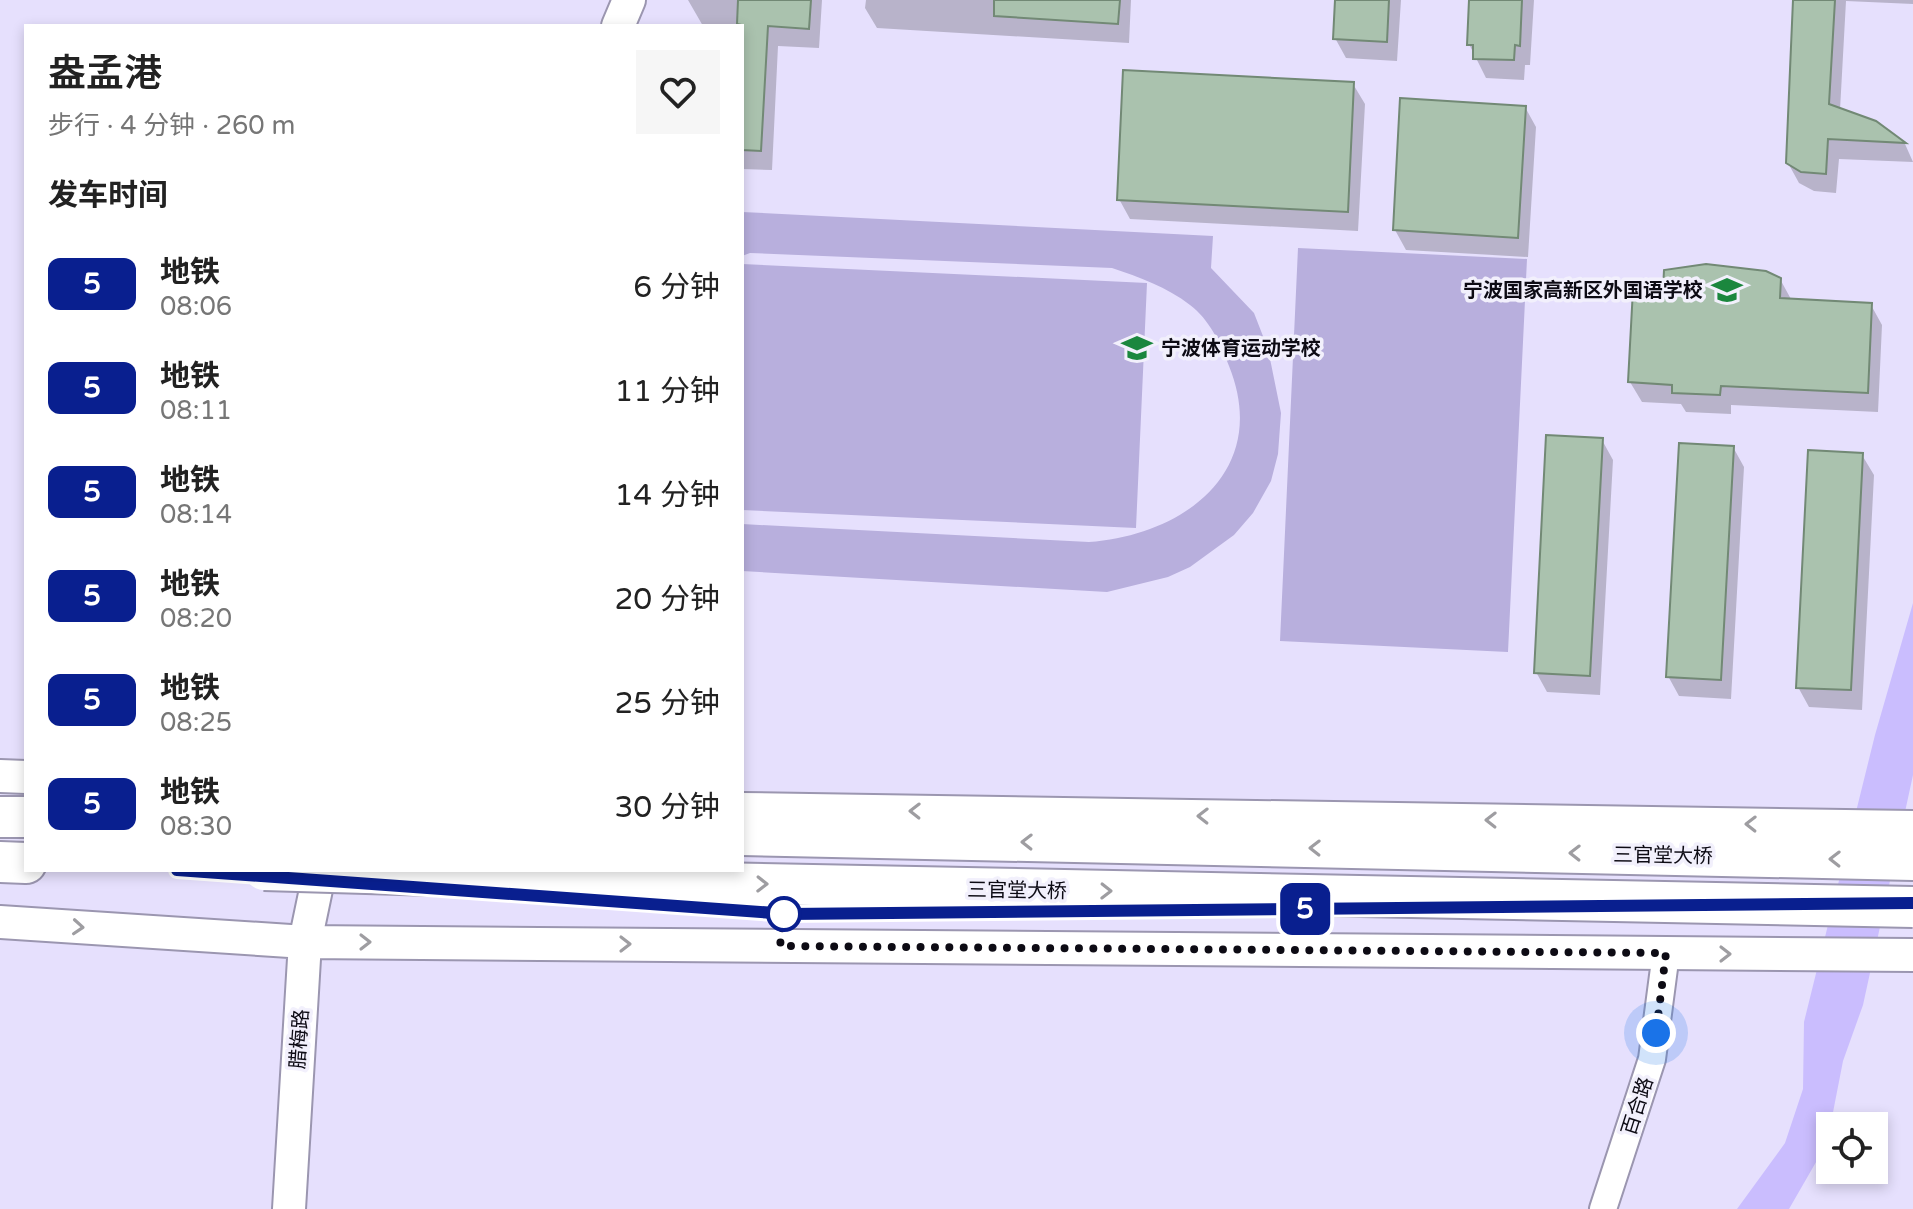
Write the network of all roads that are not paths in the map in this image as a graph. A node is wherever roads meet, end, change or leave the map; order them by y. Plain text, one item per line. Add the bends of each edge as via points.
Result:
1 (629, 0) edge
2 (619, 24) edge
3 (0, 776) edge
4 (24, 777) edge
5 (744, 809) edge
6 (0, 817) edge
7 (24, 817) edge
8 (1913, 827) edge
9 (744, 835) edge
10 (1913, 860) edge
11 (0, 862) edge
12 (24, 863) edge
13 (320, 872) edge
14 (333, 872) edge
15 (1913, 907) edge
16 (0, 922) edge
17 (305, 942) junction
18 (1666, 953) junction
19 (1913, 955) edge
20 (289, 1209) edge
21 (1603, 1209) edge

1 - 2 street
3 - 4 street
8 -> 5 street
6 - 7 main road
10 -> 9 main road, 三官堂大桥
11 - 12 main road
13 - 17 street, 腊梅路
14 -> 15 main road, 三官堂大桥, bridge
16 -> 17 street
17 -> 18 street
17 - 20 street, 腊梅路
18 -> 19 street
18 - 21 street, 百合路 via 1652,1059

